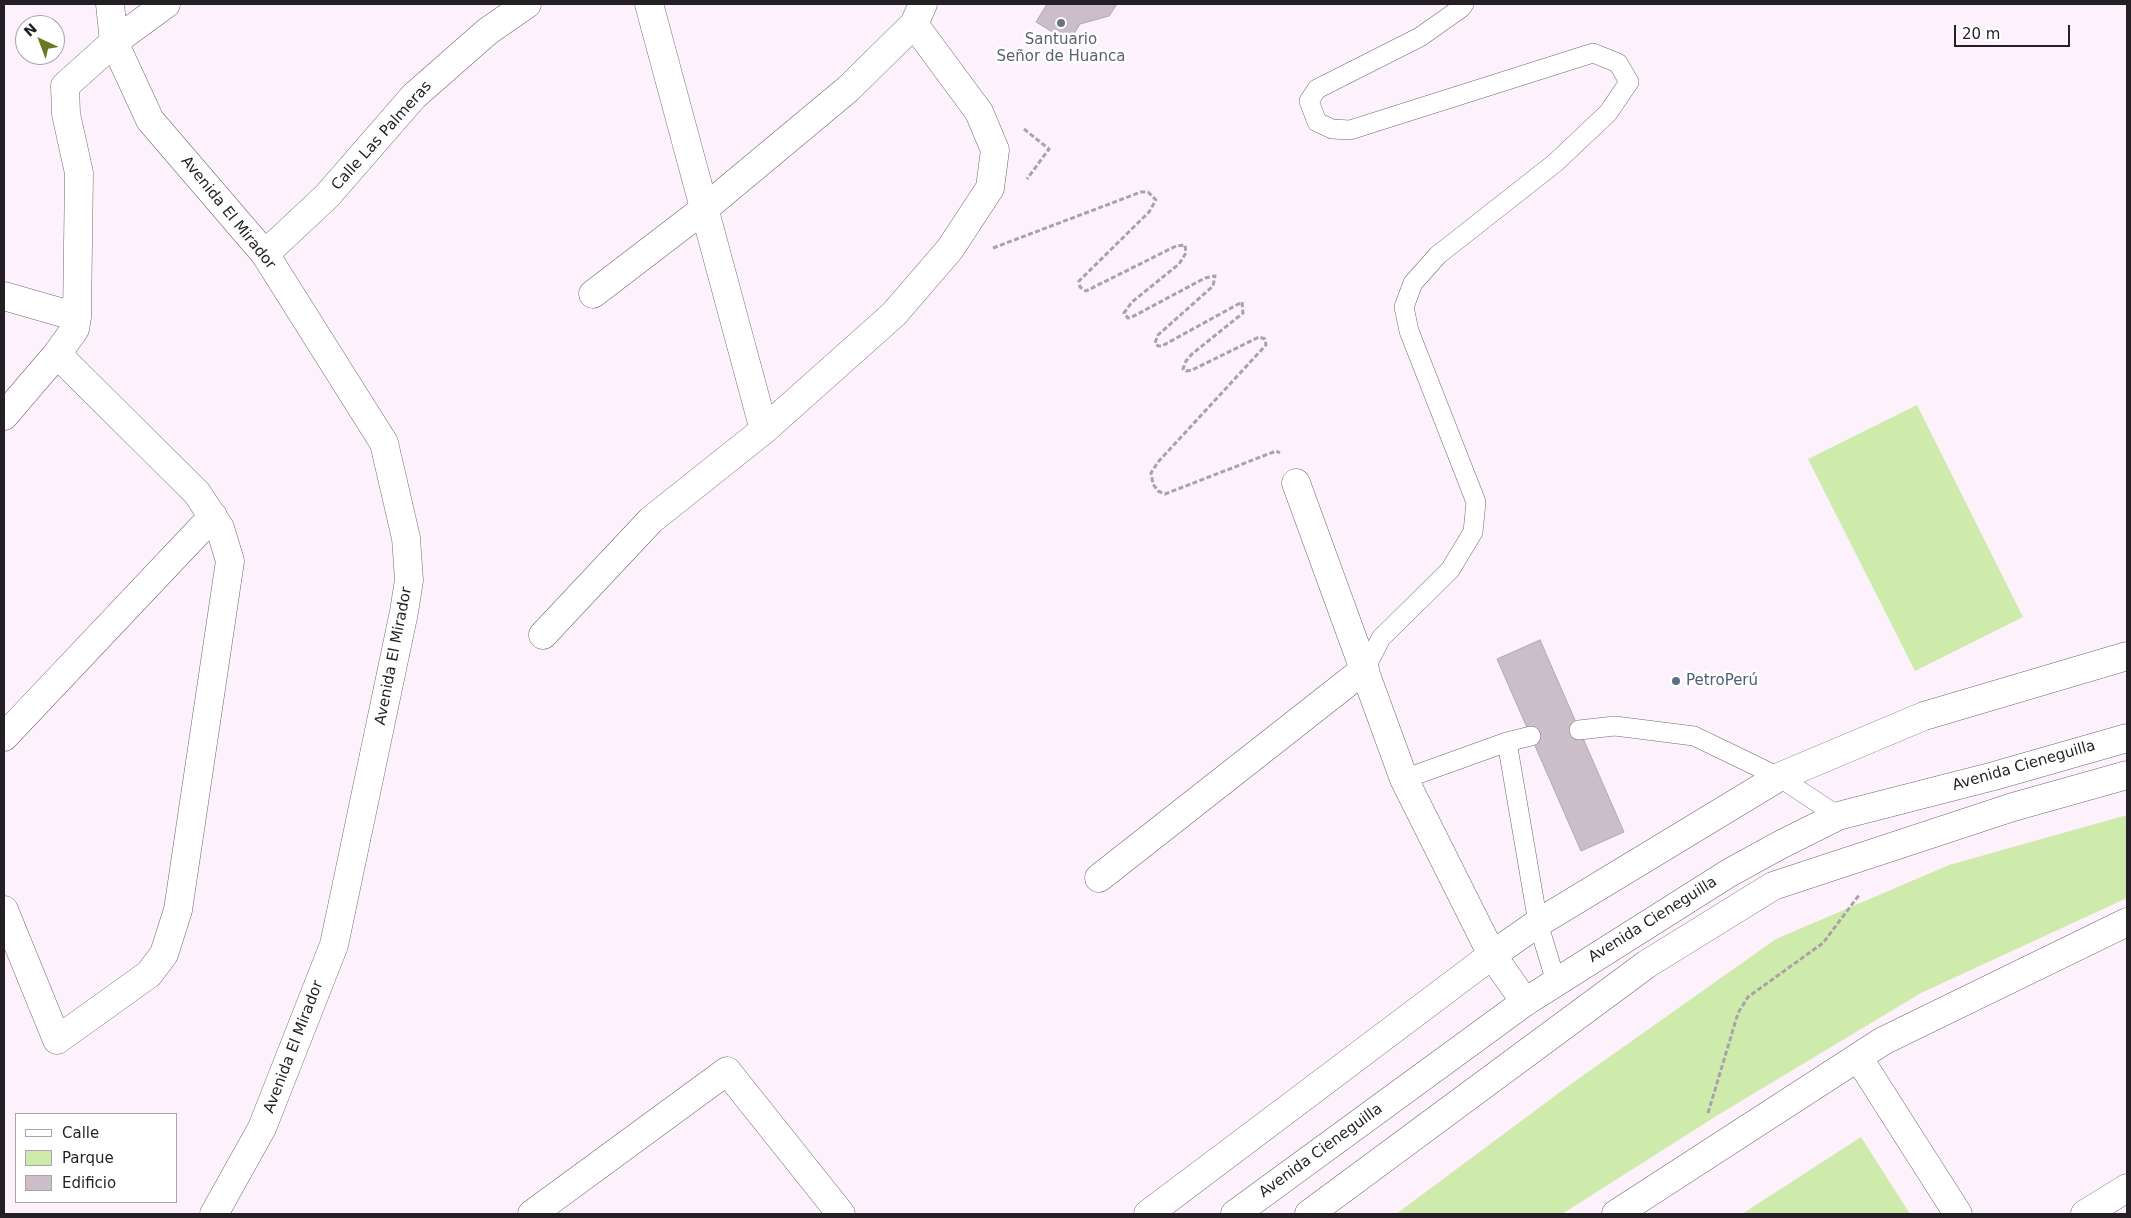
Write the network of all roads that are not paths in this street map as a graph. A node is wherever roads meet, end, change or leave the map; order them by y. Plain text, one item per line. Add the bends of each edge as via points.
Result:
1 (110, 4) edge
2 (166, 4) edge
3 (527, 4) edge
4 (649, 4) edge
5 (1464, 4) edge
6 (919, 14) edge
7 (114, 42) junction
8 (704, 208) junction
9 (265, 254) junction
10 (593, 294) dead end
11 (4, 296) edge
12 (77, 317) junction
13 (57, 354) junction
14 (4, 416) edge
15 (764, 430) junction
16 (1296, 483) road end
17 (213, 516) junction
18 (543, 635) dead end
19 (2127, 656) edge
20 (1364, 669) junction
21 (1579, 730) dead end
22 (1530, 736) dead end
23 (4, 737) edge
24 (2127, 738) edge
25 (1507, 742) junction
26 (2127, 775) edge
27 (1779, 777) junction
28 (1404, 779) junction
29 (1838, 816) junction
30 (1099, 878) dead end
31 (4, 910) edge
32 (2127, 922) edge
33 (1538, 923) junction
34 (1492, 955) junction
35 (1556, 982) junction
36 (1525, 1002) junction
37 (1858, 1057) junction
38 (2127, 1188) edge
39 (214, 1214) edge
40 (532, 1214) edge
41 (841, 1214) edge
42 (1148, 1214) edge
43 (1235, 1214) edge
44 (1309, 1214) edge
45 (1616, 1214) edge
46 (1958, 1214) edge
47 (2085, 1214) edge

1 - 7 street, Avenida El Mirador
2 - 7 street
3 - 9 street, Calle Las Palmeras via 488,31 414,96 327,196
4 - 8 street
5 - 20 lane via 1420,37 1317,89 1309,102 1317,122 1332,129 1350,130 1593,54 1618,63 1629,82 1608,112 1555,163 1438,256 1413,283 1404,307 1409,331 1476,502 1473,532 1450,570 1381,638
6 - 8 street via 848,89
6 - 15 street via 979,112 995,150 990,188 950,250 894,314
7 - 9 street, Avenida El Mirador via 150,120
7 - 12 street via 65,86 66,114 79,173
8 - 10 street
8 - 15 street
9 - 39 street, Avenida El Mirador via 384,443 406,538 409,580 334,945 262,1128
11 - 12 street
12 - 13 street via 75,329
13 - 14 street
13 - 17 street via 197,493
15 - 18 street via 651,520
16 - 20 street
17 - 23 street
17 - 31 street via 230,561 178,910 164,954 149,974 57,1040
19 - 27 street via 1924,716
20 - 28 street
20 - 30 street
21 - 27 lane via 1615,726 1694,736
22 - 25 lane
24 - 29 street, Avenida Cieneguilla
25 - 28 lane
25 - 33 lane
26 - 44 street via 2014,807 1772,886 1646,964
27 - 29 lane
27 - 33 street
28 - 34 street
29 - 35 street, Avenida Cieneguilla via 1729,872
32 - 37 street via 1883,1041
33 - 34 street
33 - 35 lane
34 - 36 street
34 - 42 street
35 - 36 street, Avenida Cieneguilla
36 - 43 street, Avenida Cieneguilla
37 - 45 street
37 - 46 street
38 - 47 street
40 - 41 street via 727,1071

